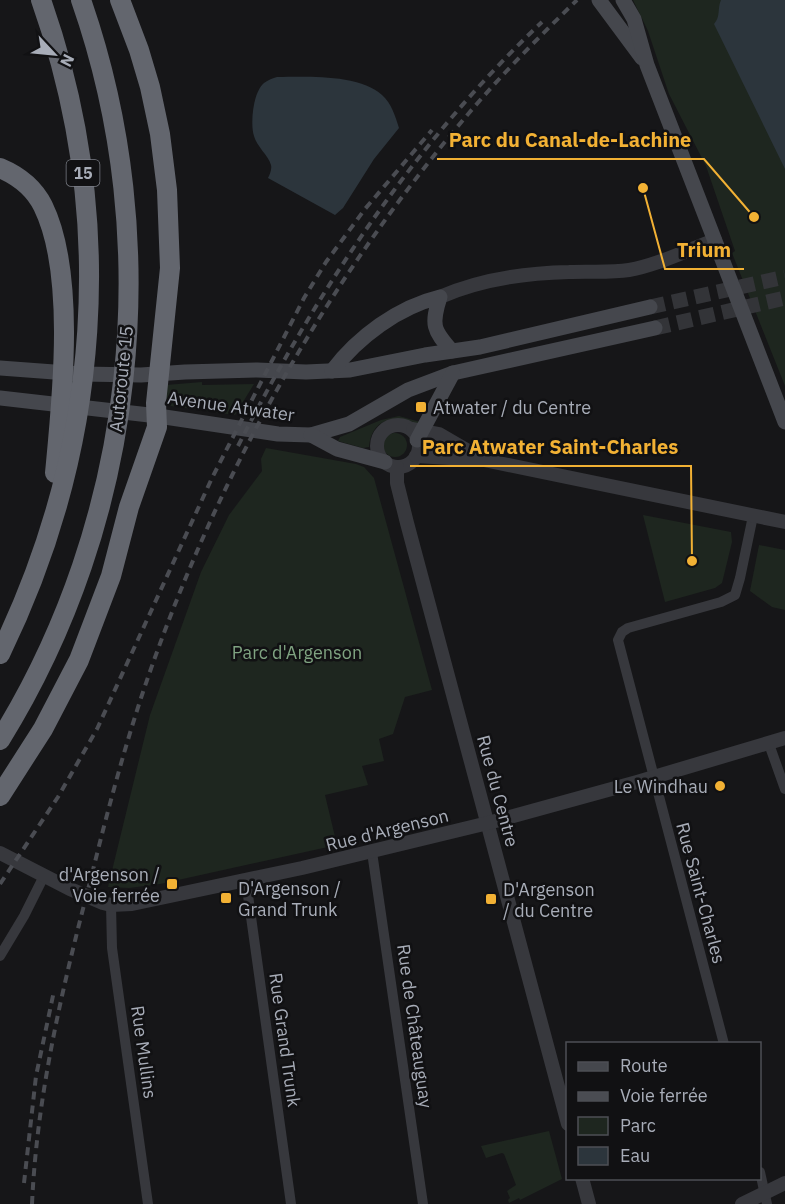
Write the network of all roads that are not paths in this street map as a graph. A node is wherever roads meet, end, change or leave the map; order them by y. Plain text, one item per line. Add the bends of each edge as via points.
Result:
1 (41, 0) edge
2 (81, 0) edge
3 (120, 0) edge
4 (599, 0) edge
5 (623, 0) edge
6 (647, 65) junction
7 (0, 168) edge
8 (715, 240) junction
9 (440, 297) junction
10 (650, 307) tunnel mouth
11 (655, 328) tunnel mouth
12 (452, 351) junction
13 (0, 368) edge
14 (332, 371) junction
15 (453, 373) junction
16 (159, 374) junction
17 (0, 398) edge
18 (431, 415) junction
19 (158, 416) junction
20 (785, 422) edge
21 (416, 433) junction
22 (439, 434) junction
23 (311, 435) junction
24 (66, 443) junction
25 (416, 456) junction
26 (484, 460) junction
27 (391, 465) junction
28 (753, 516) junction
29 (785, 522) edge
30 (0, 654) edge
31 (785, 738) edge
32 (0, 740) edge
33 (769, 744) junction
34 (654, 777) junction
35 (785, 789) edge
36 (0, 796) edge
37 (488, 823) junction
38 (372, 852) junction
39 (0, 853) edge
40 (44, 876) junction
41 (246, 881) junction
42 (111, 905) junction
43 (0, 956) edge
44 (723, 1042) edge
45 (566, 1120) edge
46 (761, 1179) edge
47 (582, 1180) edge
48 (785, 1183) edge
49 (766, 1198) edge
50 (148, 1204) edge
51 (291, 1204) edge
52 (423, 1204) edge
53 (589, 1204) edge
54 (742, 1204) edge

1 - 24 highway, Autoroute 15 / 15 via 65,78 83,173 90,275 81,404
2 - 32 highway, Autoroute 15 / 15 via 106,85 120,159 128,243 128,333 122,395 112,455 72,594 41,664
3 - 16 highway via 150,87 168,190 170,268
4 - 6 main road
5 - 6 main road via 634,19
6 - 8 main road
7 - 24 highway via 30,188 50,222 60,277
8 - 9 street via 637,268 509,277
8 - 20 main road
9 - 12 main road via 434,326
9 - 14 main road via 419,302 393,316 345,354
10 - 12 main road, Avenue Atwater
11 - 15 main road, Avenue Atwater
12 - 14 main road, Avenue Atwater
13 - 16 main road, Avenue Atwater
14 - 16 main road, Avenue Atwater
15 - 18 main road
15 - 23 main road, Avenue Atwater via 408,390 349,423
16 - 19 highway
17 - 19 main road, Avenue Atwater
18 - 21 main road
18 - 22 street
19 - 23 main road, Avenue Atwater via 278,434
19 - 36 highway via 92,627 52,713
21 - 22 street
21 - 25 street
21 - 27 street via 393,426 381,435 377,449
22 - 26 street
23 - 27 main road via 337,449
24 - 30 highway, Autoroute 15 / 15 via 51,524
25 - 26 street
25 - 27 street via 409,464
26 - 28 street
27 - 37 street, Rue du Centre
28 - 29 street
28 - 34 street, Rue Saint-Charles via 735,594 721,602 628,628 619,637
31 - 33 street, Rue d'Argenson
33 - 34 street, Rue d'Argenson
33 - 35 street
34 - 37 street, Rue d'Argenson
34 - 44 street, Rue Saint-Charles
37 - 38 street, Rue d'Argenson
37 - 45 street, Rue du Centre
38 - 41 street, Rue d'Argenson
38 - 52 street, Rue de Châteauguay
39 - 40 street, Rue d'Argenson
40 - 42 street, Rue d'Argenson
40 - 43 street
41 - 42 street, Rue d'Argenson
41 - 51 street, Rue Grand Trunk
42 - 50 street, Rue Mullins via 112,948
46 - 49 street
47 - 53 street
48 - 49 street
49 - 54 street

